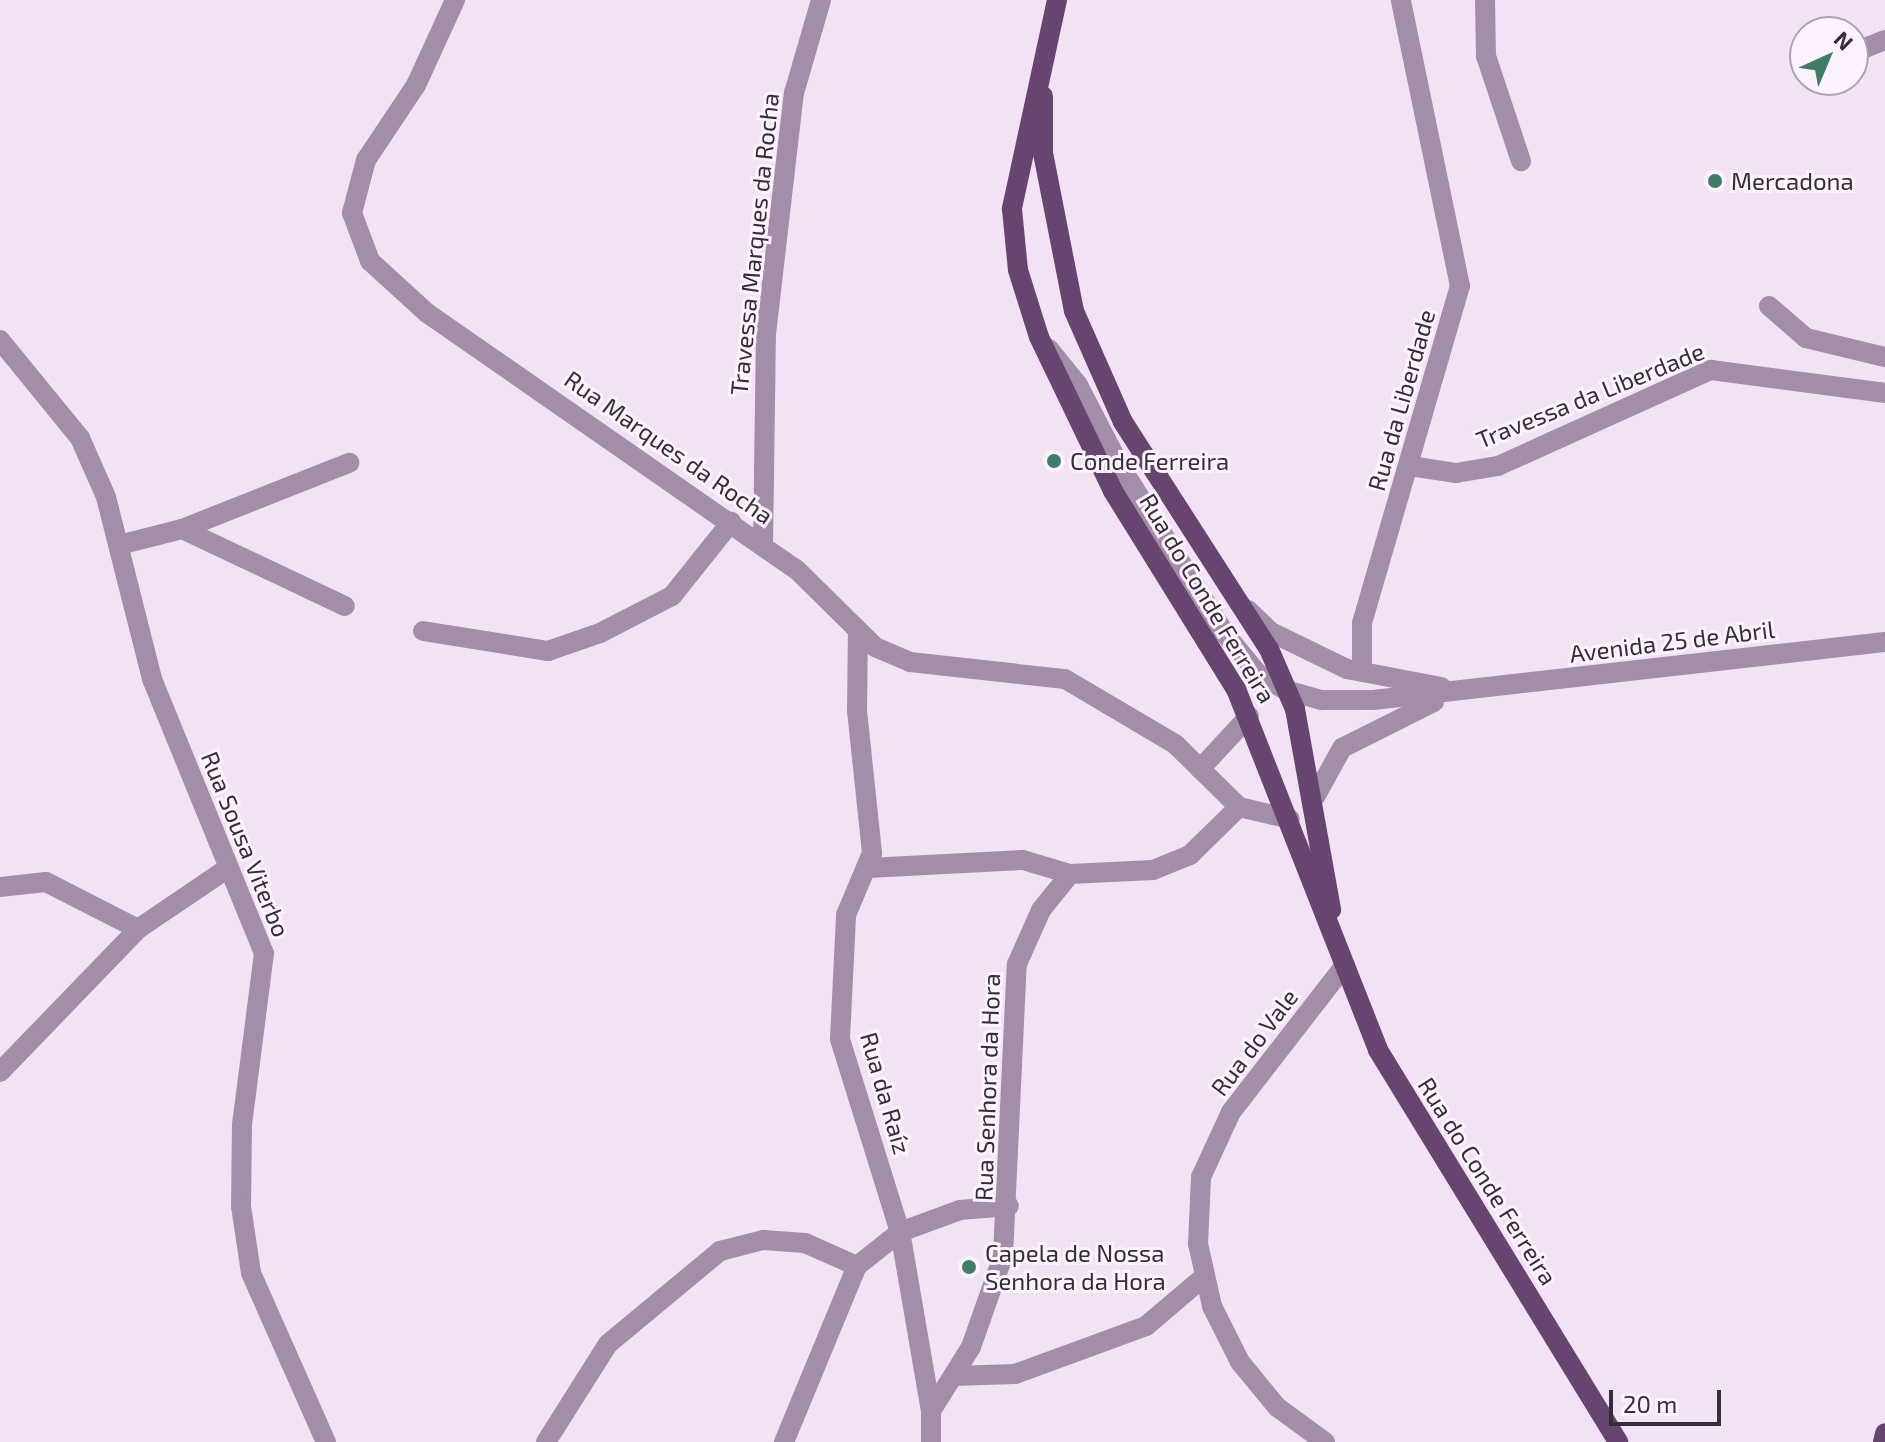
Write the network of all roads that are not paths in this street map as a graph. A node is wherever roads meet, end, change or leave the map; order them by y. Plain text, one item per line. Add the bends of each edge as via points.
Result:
1 (455, 0) edge
2 (821, 0) edge
3 (1057, 0) edge
4 (1401, 0) edge
5 (1485, 0) edge
6 (1043, 72) junction
7 (1521, 161) dead end
8 (1769, 306) dead end
9 (1039, 337) junction
10 (0, 340) edge
11 (1885, 357) edge
12 (1885, 393) edge
13 (349, 463) dead end
14 (1410, 466) junction
15 (731, 522) junction
16 (182, 529) junction
17 (119, 545) junction
18 (763, 545) junction
19 (1233, 596) junction
20 (345, 606) dead end
21 (423, 631) dead end
22 (858, 631) junction
23 (1885, 642) edge
24 (1362, 672) junction
25 (1286, 690) junction
26 (1464, 691) junction
27 (1249, 716) junction
28 (1200, 769) junction
29 (1315, 797) junction
30 (1239, 807) junction
31 (1290, 819) junction
32 (228, 868) junction
33 (868, 868) junction
34 (1070, 874) junction
35 (0, 887) edge
36 (138, 929) junction
37 (1335, 937) junction
38 (1345, 965) junction
39 (0, 1072) edge
40 (1010, 1200) junction
41 (900, 1232) junction
42 (857, 1266) junction
43 (1205, 1276) junction
44 (953, 1376) junction
45 (931, 1411) junction
46 (1885, 1433) edge
47 (326, 1442) edge
48 (546, 1442) edge
49 (784, 1442) edge
50 (931, 1442) edge
51 (1325, 1442) edge
52 (1618, 1442) edge
53 (1883, 1442) edge

1 - 15 street, Rua Marques da Rocha via 416,85 366,160 352,213 370,261 427,313
2 - 18 street, Travessa Marques da Rocha via 794,93 766,334
3 - 6 main road, Rua do Conde Ferreira
4 - 14 street, Rua da Liberdade via 1460,286
5 - 7 street via 1486,56
6 - 9 main road, Rua do Conde Ferreira via 1012,209 1018,270
6 - 19 main road, Rua do Conde Ferreira via 1043,153 1074,311 1123,422
8 - 11 street via 1806,338
9 - 25 street, Rua do Conde Ferreira via 1078,385 1226,635 1258,674
9 - 27 main road, Rua do Conde Ferreira via 1106,478
10 - 17 street, Rua Sousa Viterbo via 80,438
12 - 14 street, Travessa da Liberdade via 1711,370 1498,466 1456,473
13 - 16 street
14 - 24 street, Rua da Liberdade via 1362,623
15 - 18 street, Rua Marques da Rocha
15 - 21 street via 672,596 600,633 548,651
16 - 17 street
16 - 20 street
17 - 32 street, Rua Sousa Viterbo via 152,679
18 - 22 street, Rua Marques da Rocha
19 - 24 street, Avenida 25 de Abril via 1271,632
19 - 25 main road, Rua do Conde Ferreira
22 - 28 street, Rua Marques da Rocha via 910,662 1065,679 1120,706
22 - 33 street, Rua da Raíz
23 - 26 street, Avenida 25 de Abril
24 - 26 street, Avenida 25 de Abril
25 - 26 street, Avenida 25 de Abril via 1322,700
25 - 29 main road, Rua do Conde Ferreira
26 - 29 street, Avenida 25 de Abril via 1378,725 1342,748
27 - 28 street
27 - 31 main road, Rua do Conde Ferreira
28 - 30 street, Rua Marques da Rocha
29 - 37 main road, Rua do Conde Ferreira
30 - 31 street
30 - 34 street via 1190,855 1166,865
31 - 37 main road, Rua do Conde Ferreira
32 - 36 street
32 - 47 street, Rua Sousa Viterbo via 264,953 242,1125 251,1273
33 - 34 street via 1023,860
33 - 41 street, Rua da Raíz via 846,915 840,1039
34 - 40 street, Rua Senhora da Hora via 1041,910 1017,964
35 - 36 street via 46,882
36 - 39 street
37 - 38 main road, Rua do Conde Ferreira
38 - 43 street, Rua do Vale via 1231,1112 1201,1177 1198,1244
38 - 52 main road, Rua do Conde Ferreira via 1415,1118
40 - 41 street via 960,1210
40 - 44 street, Rua Senhora da Hora via 1003,1256 971,1347
41 - 42 street
41 - 45 street, Rua da Raíz
42 - 48 street via 805,1243 763,1240 720,1251 608,1344
42 - 49 street via 834,1332
43 - 44 street via 1146,1326 1015,1374
43 - 51 street, Rua do Vale via 1240,1362 1277,1407
44 - 45 street, Rua Senhora da Hora
45 - 50 street
46 - 53 main road

